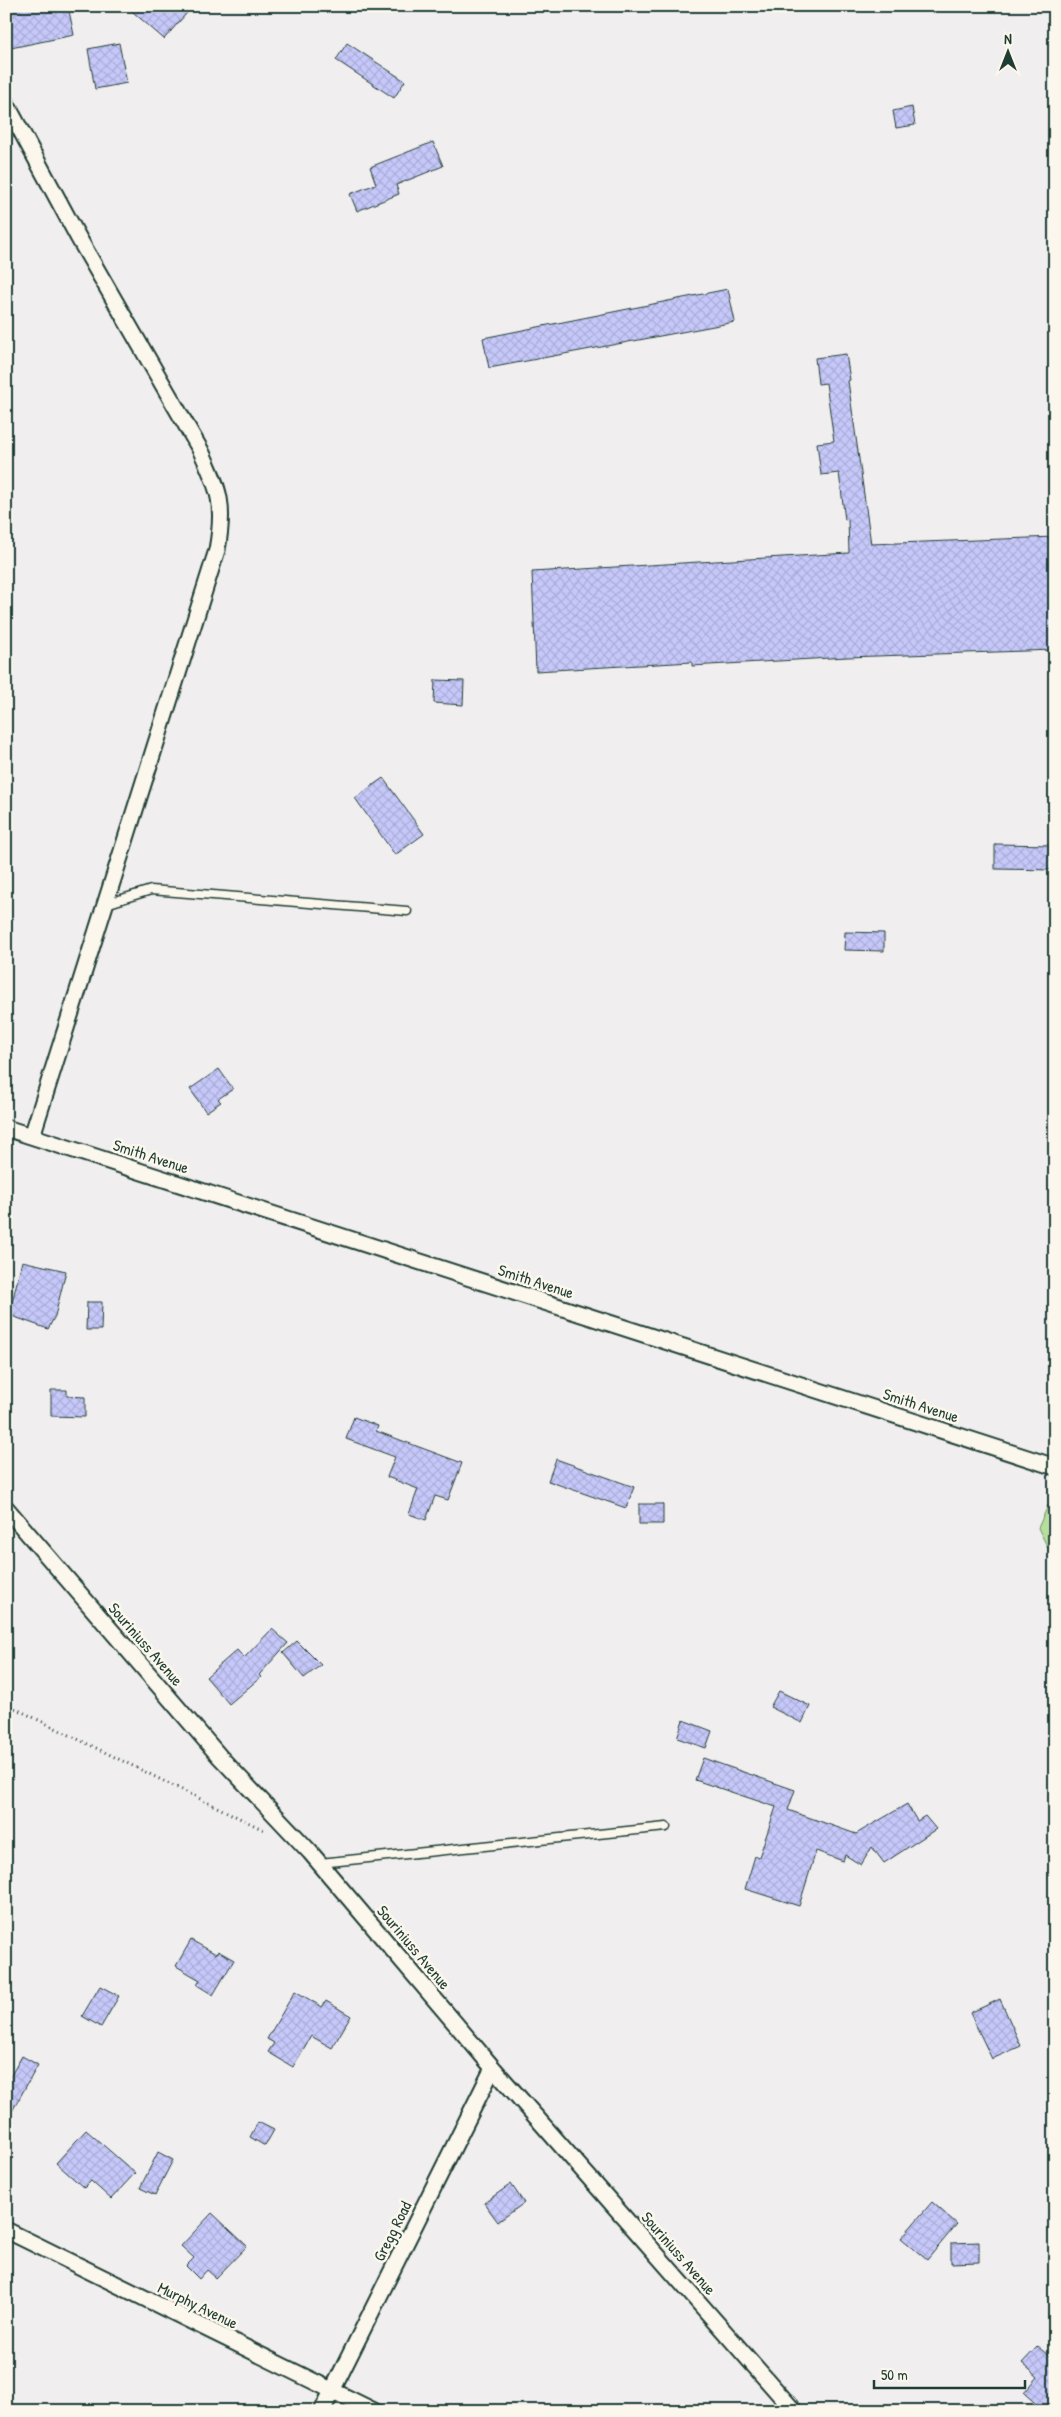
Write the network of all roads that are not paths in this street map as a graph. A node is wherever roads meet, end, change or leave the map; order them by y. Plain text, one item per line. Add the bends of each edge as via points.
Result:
1 (6, 103) edge
2 (106, 904) junction
3 (407, 910) dead end
4 (6, 1128) edge
5 (32, 1136) junction
6 (1055, 1467) edge
7 (6, 1508) edge
8 (666, 1827) dead end
9 (320, 1864) junction
10 (493, 2068) junction
11 (6, 2230) edge
12 (332, 2390) junction
13 (322, 2411) edge
14 (374, 2411) edge
15 (794, 2411) edge

1 - 2 street via 78,237 201,452 222,501 217,550
2 - 3 lane via 151,890
2 - 5 street
4 - 5 street, Smith Avenue
5 - 6 street, Smith Avenue
7 - 9 street, Souriniuss Avenue via 220,1757
8 - 9 lane
9 - 10 street, Souriniuss Avenue
10 - 12 street, Gregg Road
10 - 15 street, Souriniuss Avenue
11 - 12 street, Murphy Avenue
12 - 13 street, Gregg Road
12 - 14 street, Murphy Avenue

